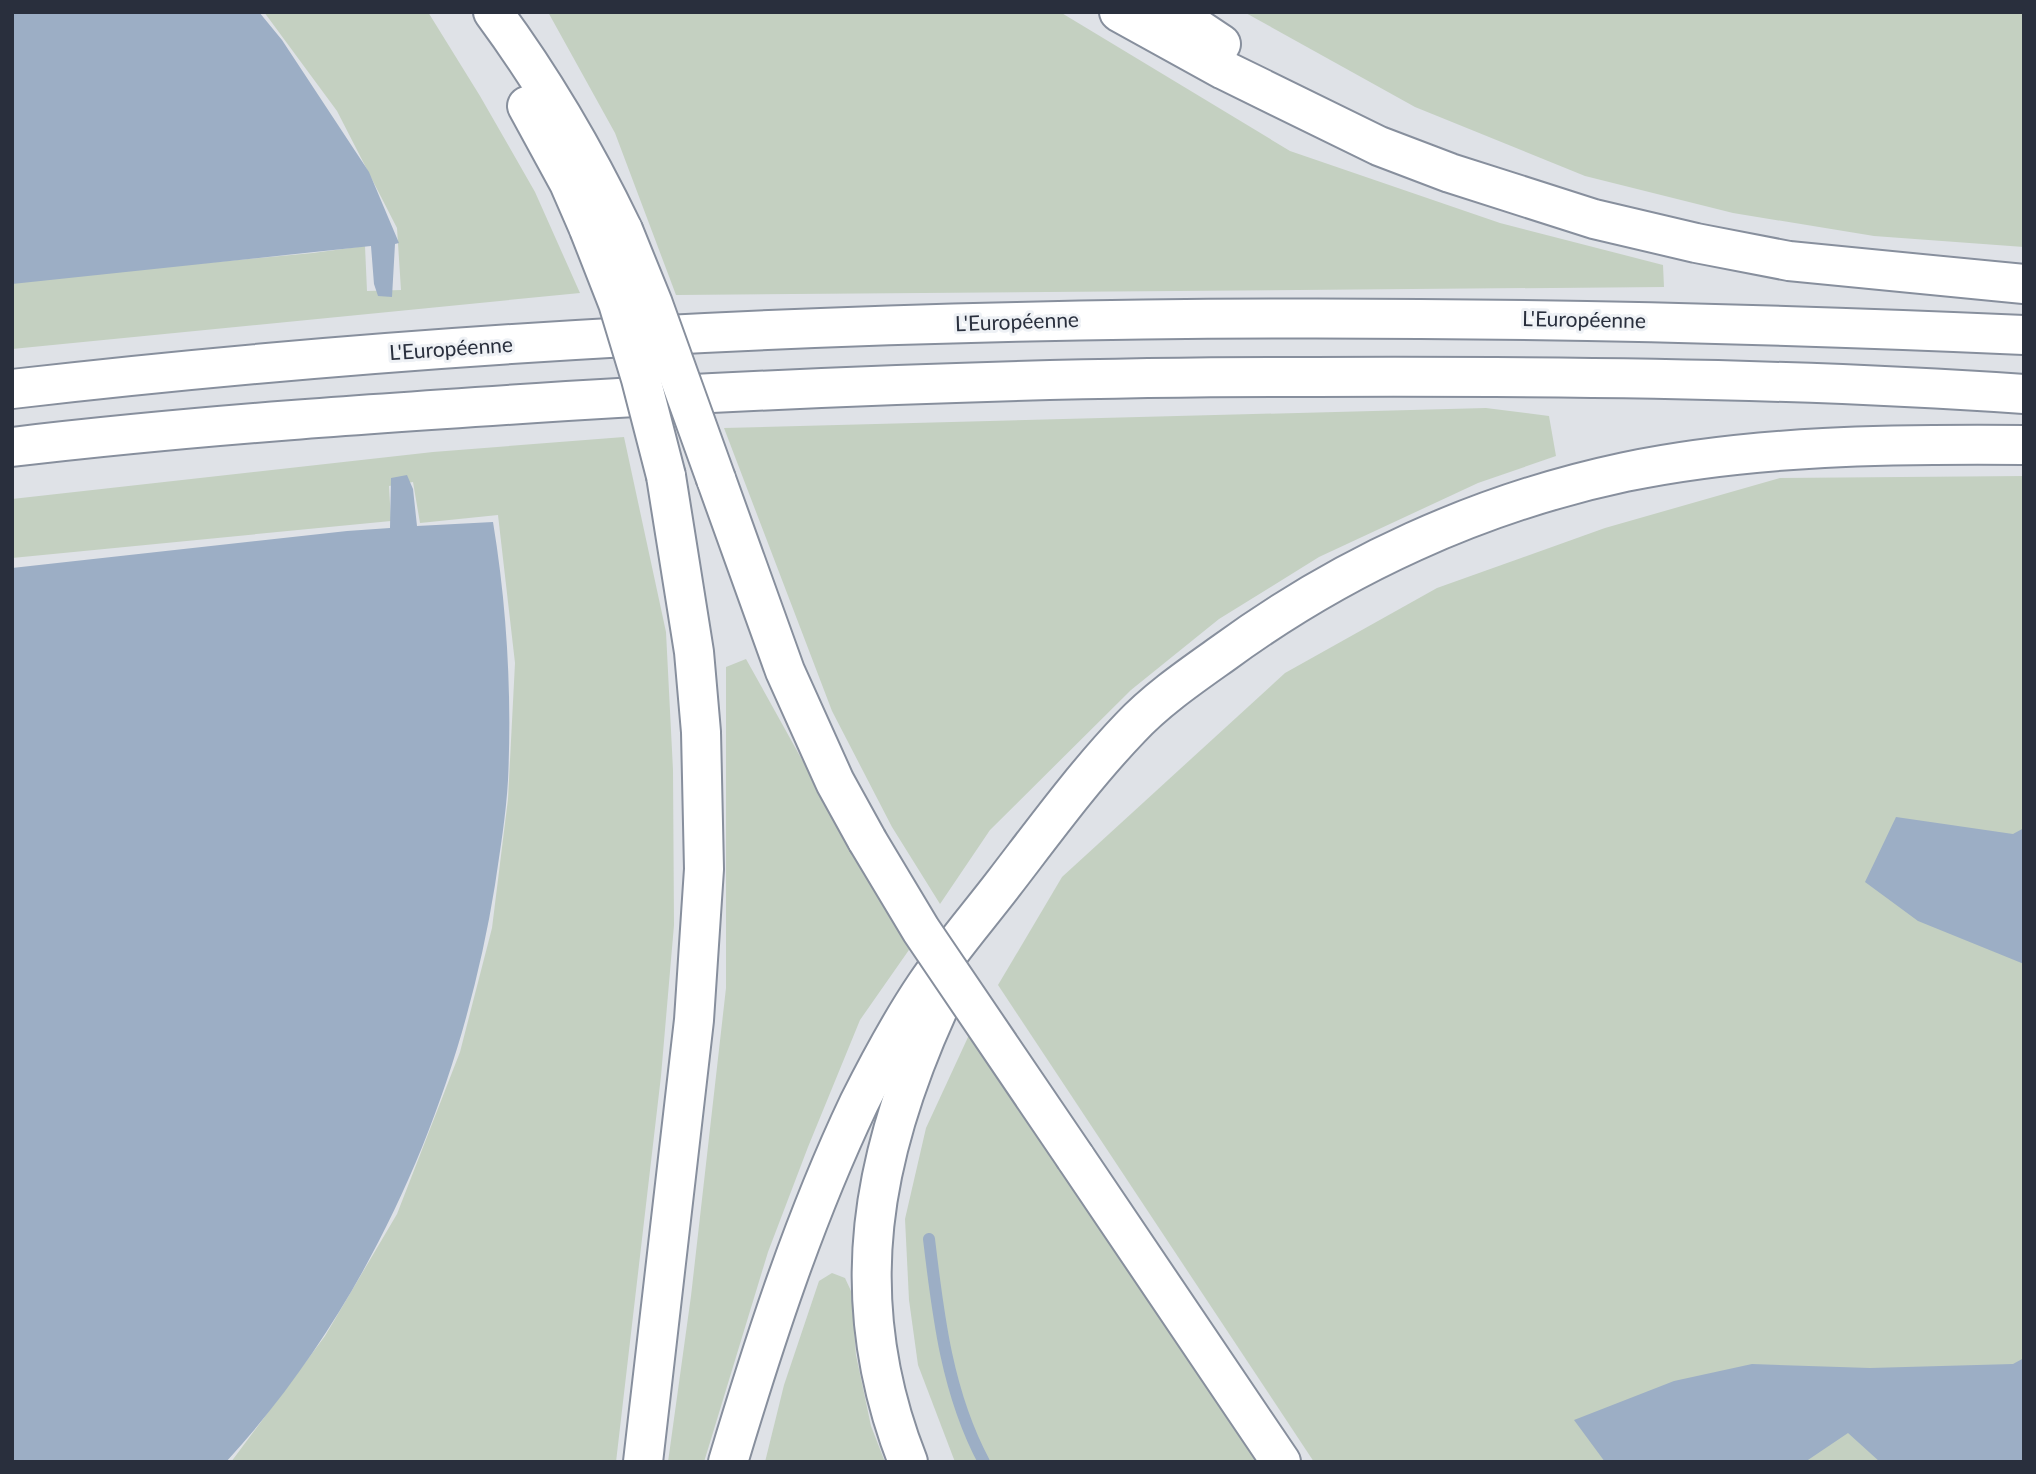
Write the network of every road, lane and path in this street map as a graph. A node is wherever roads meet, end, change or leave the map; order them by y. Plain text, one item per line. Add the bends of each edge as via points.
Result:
1 (467, 12) edge
2 (493, 12) edge
3 (1119, 12) edge
4 (1173, 12) edge
5 (1379, 146) junction
6 (606, 230) junction
7 (2024, 284) edge
8 (2024, 335) edge
9 (12, 389) edge
10 (2024, 394) edge
11 (2024, 445) edge
12 (12, 447) edge
13 (1033, 845) junction
14 (643, 1462) edge
15 (728, 1462) edge
16 (908, 1462) edge
17 (1281, 1462) edge

1 - 6 highway via 509,75 569,183
2 - 6 highway via 521,49 593,169
3 - 5 highway
4 - 5 highway
5 - 7 highway via 1514,195 1696,243 1823,265
6 - 14 highway, bridge via 618,303 666,476 694,652 701,732 704,869 694,1020
6 - 17 highway, bridge via 657,317 785,671 867,841 921,930
8 - 9 highway, L'Européenne via 1591,320 1063,320 535,343
10 - 12 highway via 1512,376 965,382 454,407
11 - 13 highway via 1846,448 1697,460 1582,483 1453,524 1316,590 1193,675 1132,726
13 - 15 highway via 928,982 861,1099 793,1259
13 - 16 highway via 961,961 926,1034 894,1123 879,1187 873,1242 873,1327 883,1385

